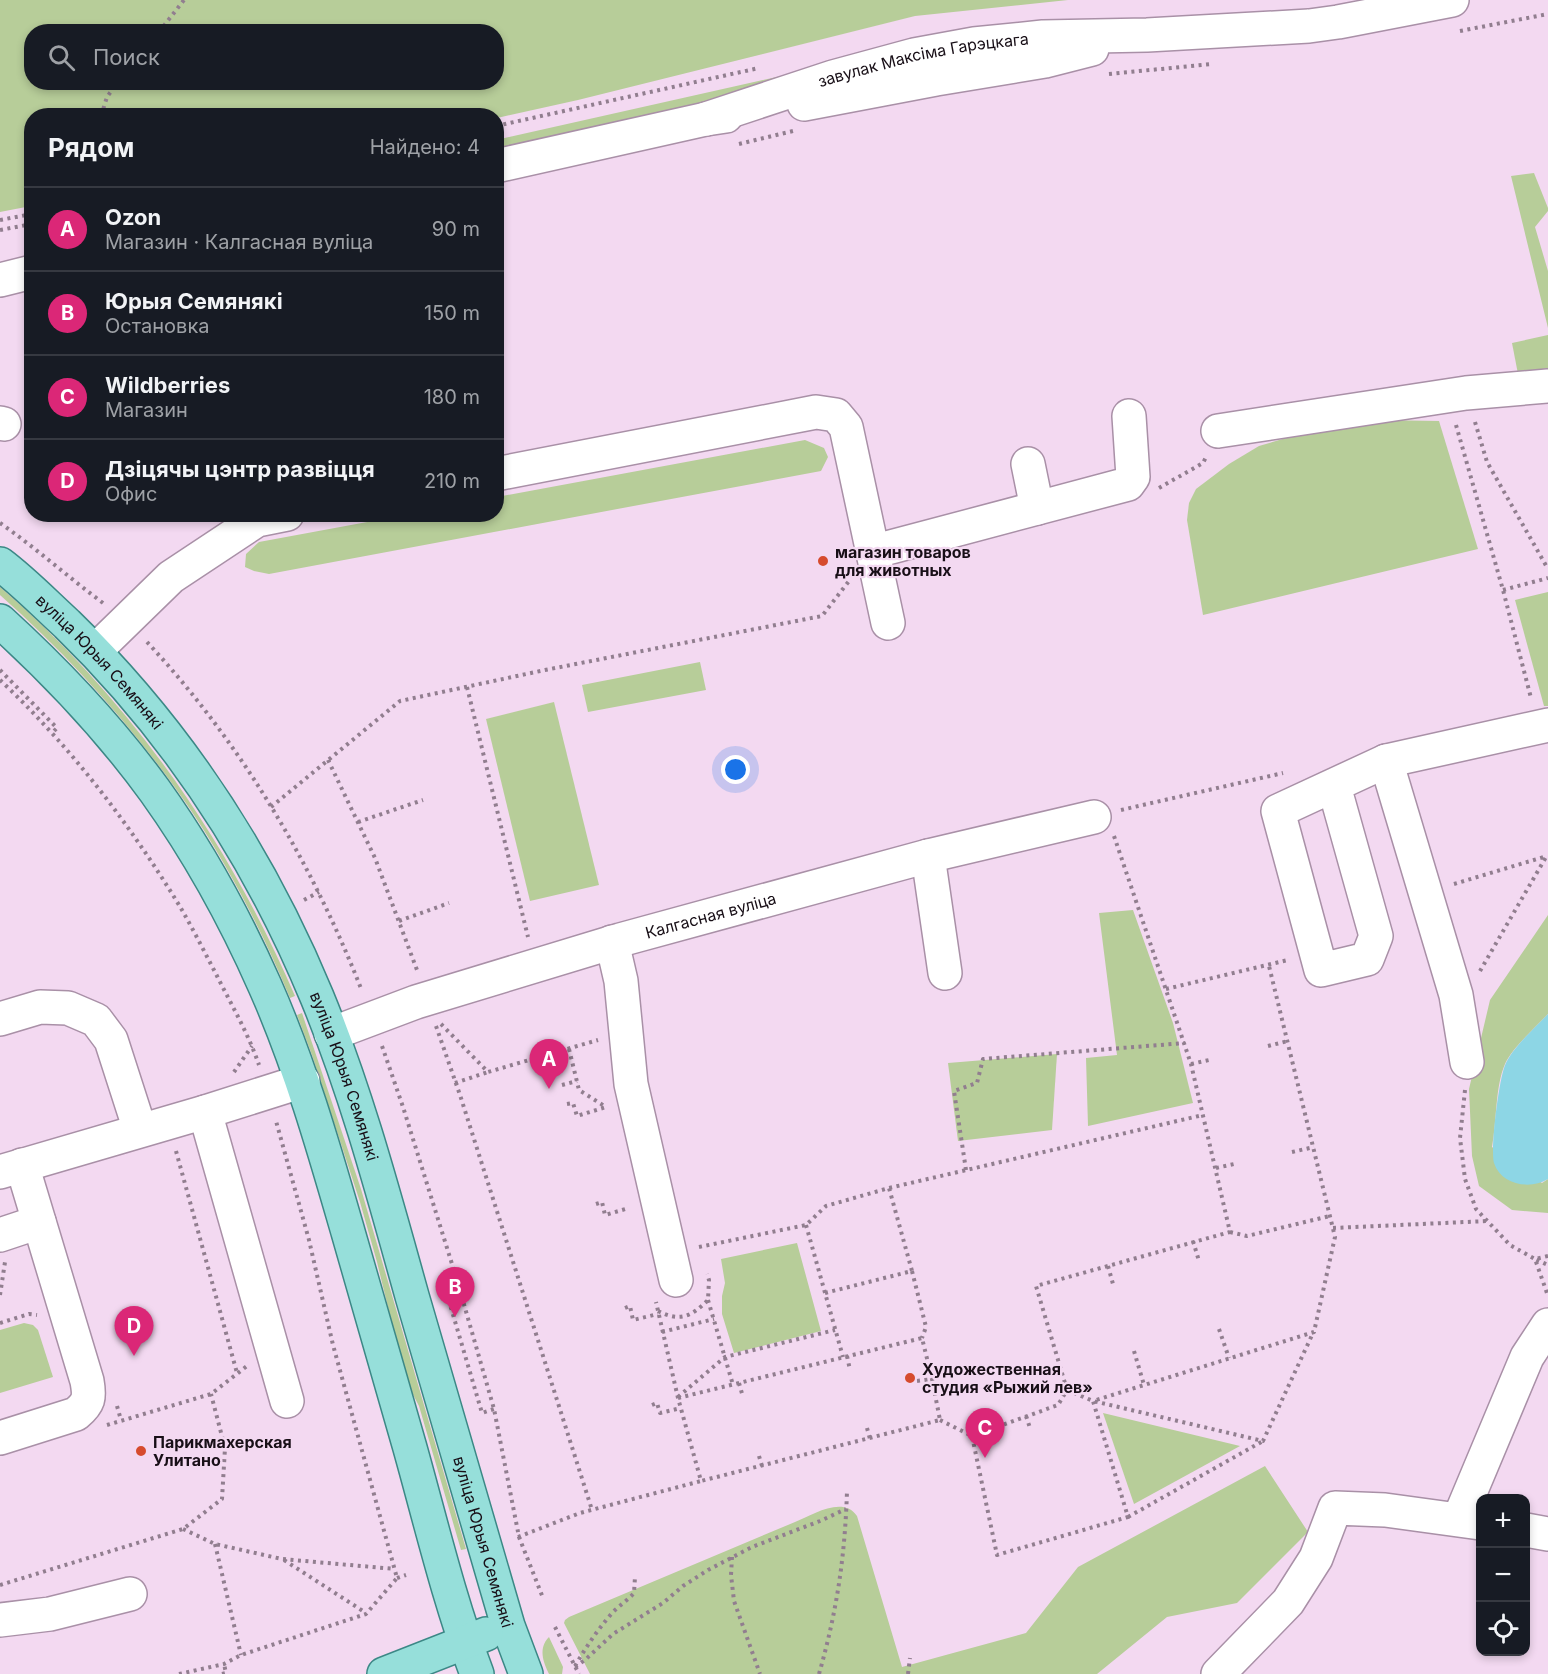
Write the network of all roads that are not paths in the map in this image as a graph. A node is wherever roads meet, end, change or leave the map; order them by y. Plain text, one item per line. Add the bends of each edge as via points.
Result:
1 (1452, 0) edge
2 (504, 164) edge
3 (24, 274) edge
4 (0, 280) edge
5 (1548, 386) edge
6 (1129, 416) dead end
7 (1218, 431) road end
8 (1028, 464) dead end
9 (504, 472) edge
10 (1037, 508) junction
11 (254, 522) edge
12 (872, 552) junction
13 (0, 564) edge
14 (0, 621) edge
15 (888, 623) dead end
16 (95, 651) junction
17 (1543, 726) edge
18 (1386, 761) junction
19 (1334, 786) junction
20 (1094, 817) road end
21 (928, 856) junction
22 (612, 942) junction
23 (945, 973) dead end
24 (0, 1019) edge
25 (331, 1034) junction
26 (1467, 1062) road end
27 (303, 1081) junction
28 (205, 1112) junction
29 (140, 1130) junction
30 (11, 1168) edge
31 (39, 1222) junction
32 (0, 1235) edge
33 (667, 1278) road end
34 (1548, 1325) edge
35 (287, 1401) dead end
36 (0, 1438) edge
37 (1470, 1521) edge
38 (1530, 1531) edge
39 (1548, 1534) edge
40 (130, 1594) dead end
41 (0, 1620) edge
42 (508, 1626) junction
43 (465, 1642) junction
44 (384, 1674) edge
45 (477, 1674) edge
46 (526, 1674) edge
47 (1218, 1674) edge

1 - 2 street, завулак Максіма Гарэцкага via 1309,26 1043,37 974,44 833,77 706,119
3 - 4 street
5 - 7 street via 1457,394
6 - 10 street via 1133,477 1128,484
8 - 10 street
9 - 12 street via 816,412 836,415 846,427
10 - 12 street
11 - 16 street via 171,577
12 - 15 street
13 - 16 main road, вуліца Юрыя Семянякі
14 - 27 main road via 86,707 168,811 256,966
16 - 25 main road, вуліца Юрыя Семянякі via 169,738 233,830 298,953
17 - 18 street
18 - 19 street
18 - 26 street via 1459,1008
19 - 19 street via 1278,811 1321,970 1367,959 1376,936
20 - 21 street, Калгасная вуліца
21 - 22 street, Калгасная вуліца
21 - 23 street
22 - 25 street, Калгасная вуліца via 416,1002
22 - 33 street via 621,981 631,1084
24 - 29 street via 40,1007 68,1008 96,1020 111,1040
25 - 42 main road, вуліца Юрыя Семянякі via 370,1150
27 - 28 street
27 - 43 main road
28 - 29 street
28 - 35 street
29 - 30 street
30 - 31 street
31 - 32 street
31 - 36 street via 90,1395 76,1414
34 - 37 street via 1527,1357
37 - 47 street via 1335,1508 1316,1558 1288,1602
38 - 39 street
40 - 41 street via 51,1614
42 - 43 main road
42 - 46 main road, вуліца Юрыя Семянякі
43 - 44 main road
43 - 45 main road

